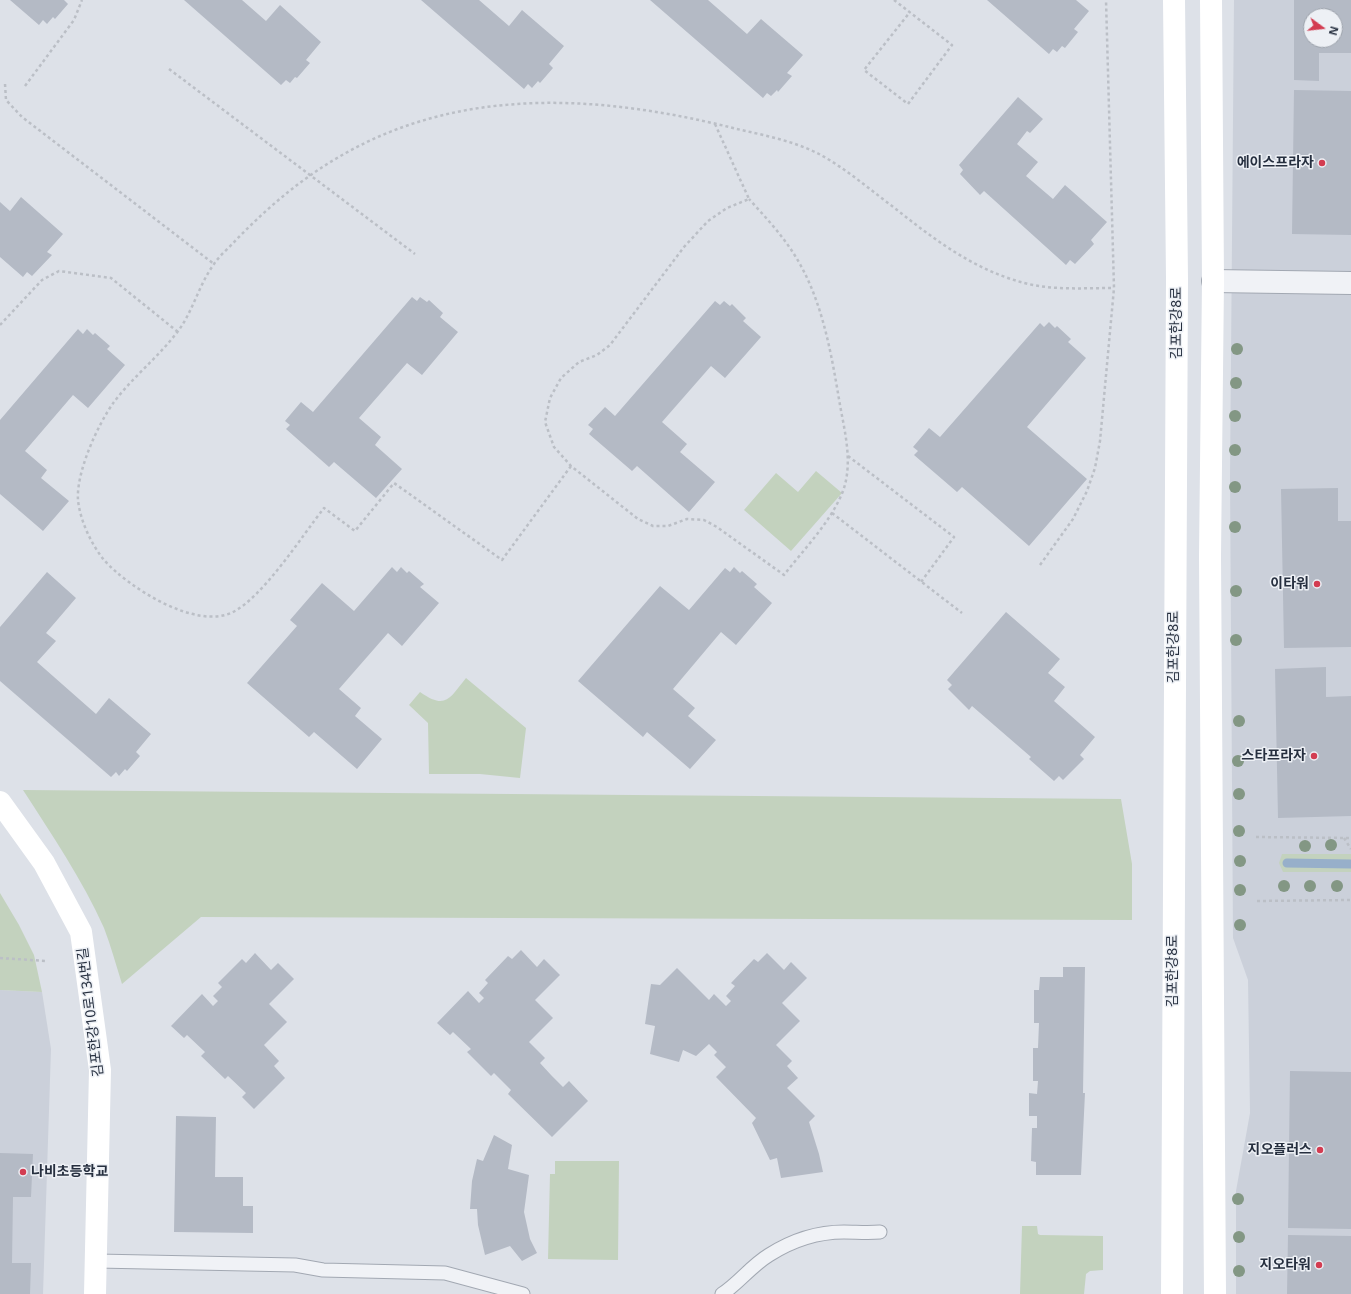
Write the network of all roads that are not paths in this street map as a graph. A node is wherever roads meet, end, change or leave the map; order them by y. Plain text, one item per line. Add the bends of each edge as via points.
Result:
1 (1174, 0) edge
2 (1211, 0) edge
3 (1212, 281) junction
4 (1351, 283) edge
5 (0, 802) edge
6 (880, 1232) dead end
7 (97, 1261) junction
8 (95, 1294) edge
9 (523, 1294) edge
10 (722, 1294) edge
11 (1172, 1294) edge
12 (1215, 1294) edge

1 - 11 street, 김포한강8로 via 1177,287
2 - 3 street
3 - 4 street
3 - 12 street via 1210,564
5 - 7 street, 김포한강10로134번길 via 44,863 81,932 100,1070
6 - 10 lane via 838,1233 811,1236 796,1241 769,1254
7 - 8 street, 김포한강10로134번길
7 - 9 lane via 295,1265 323,1270 445,1272

